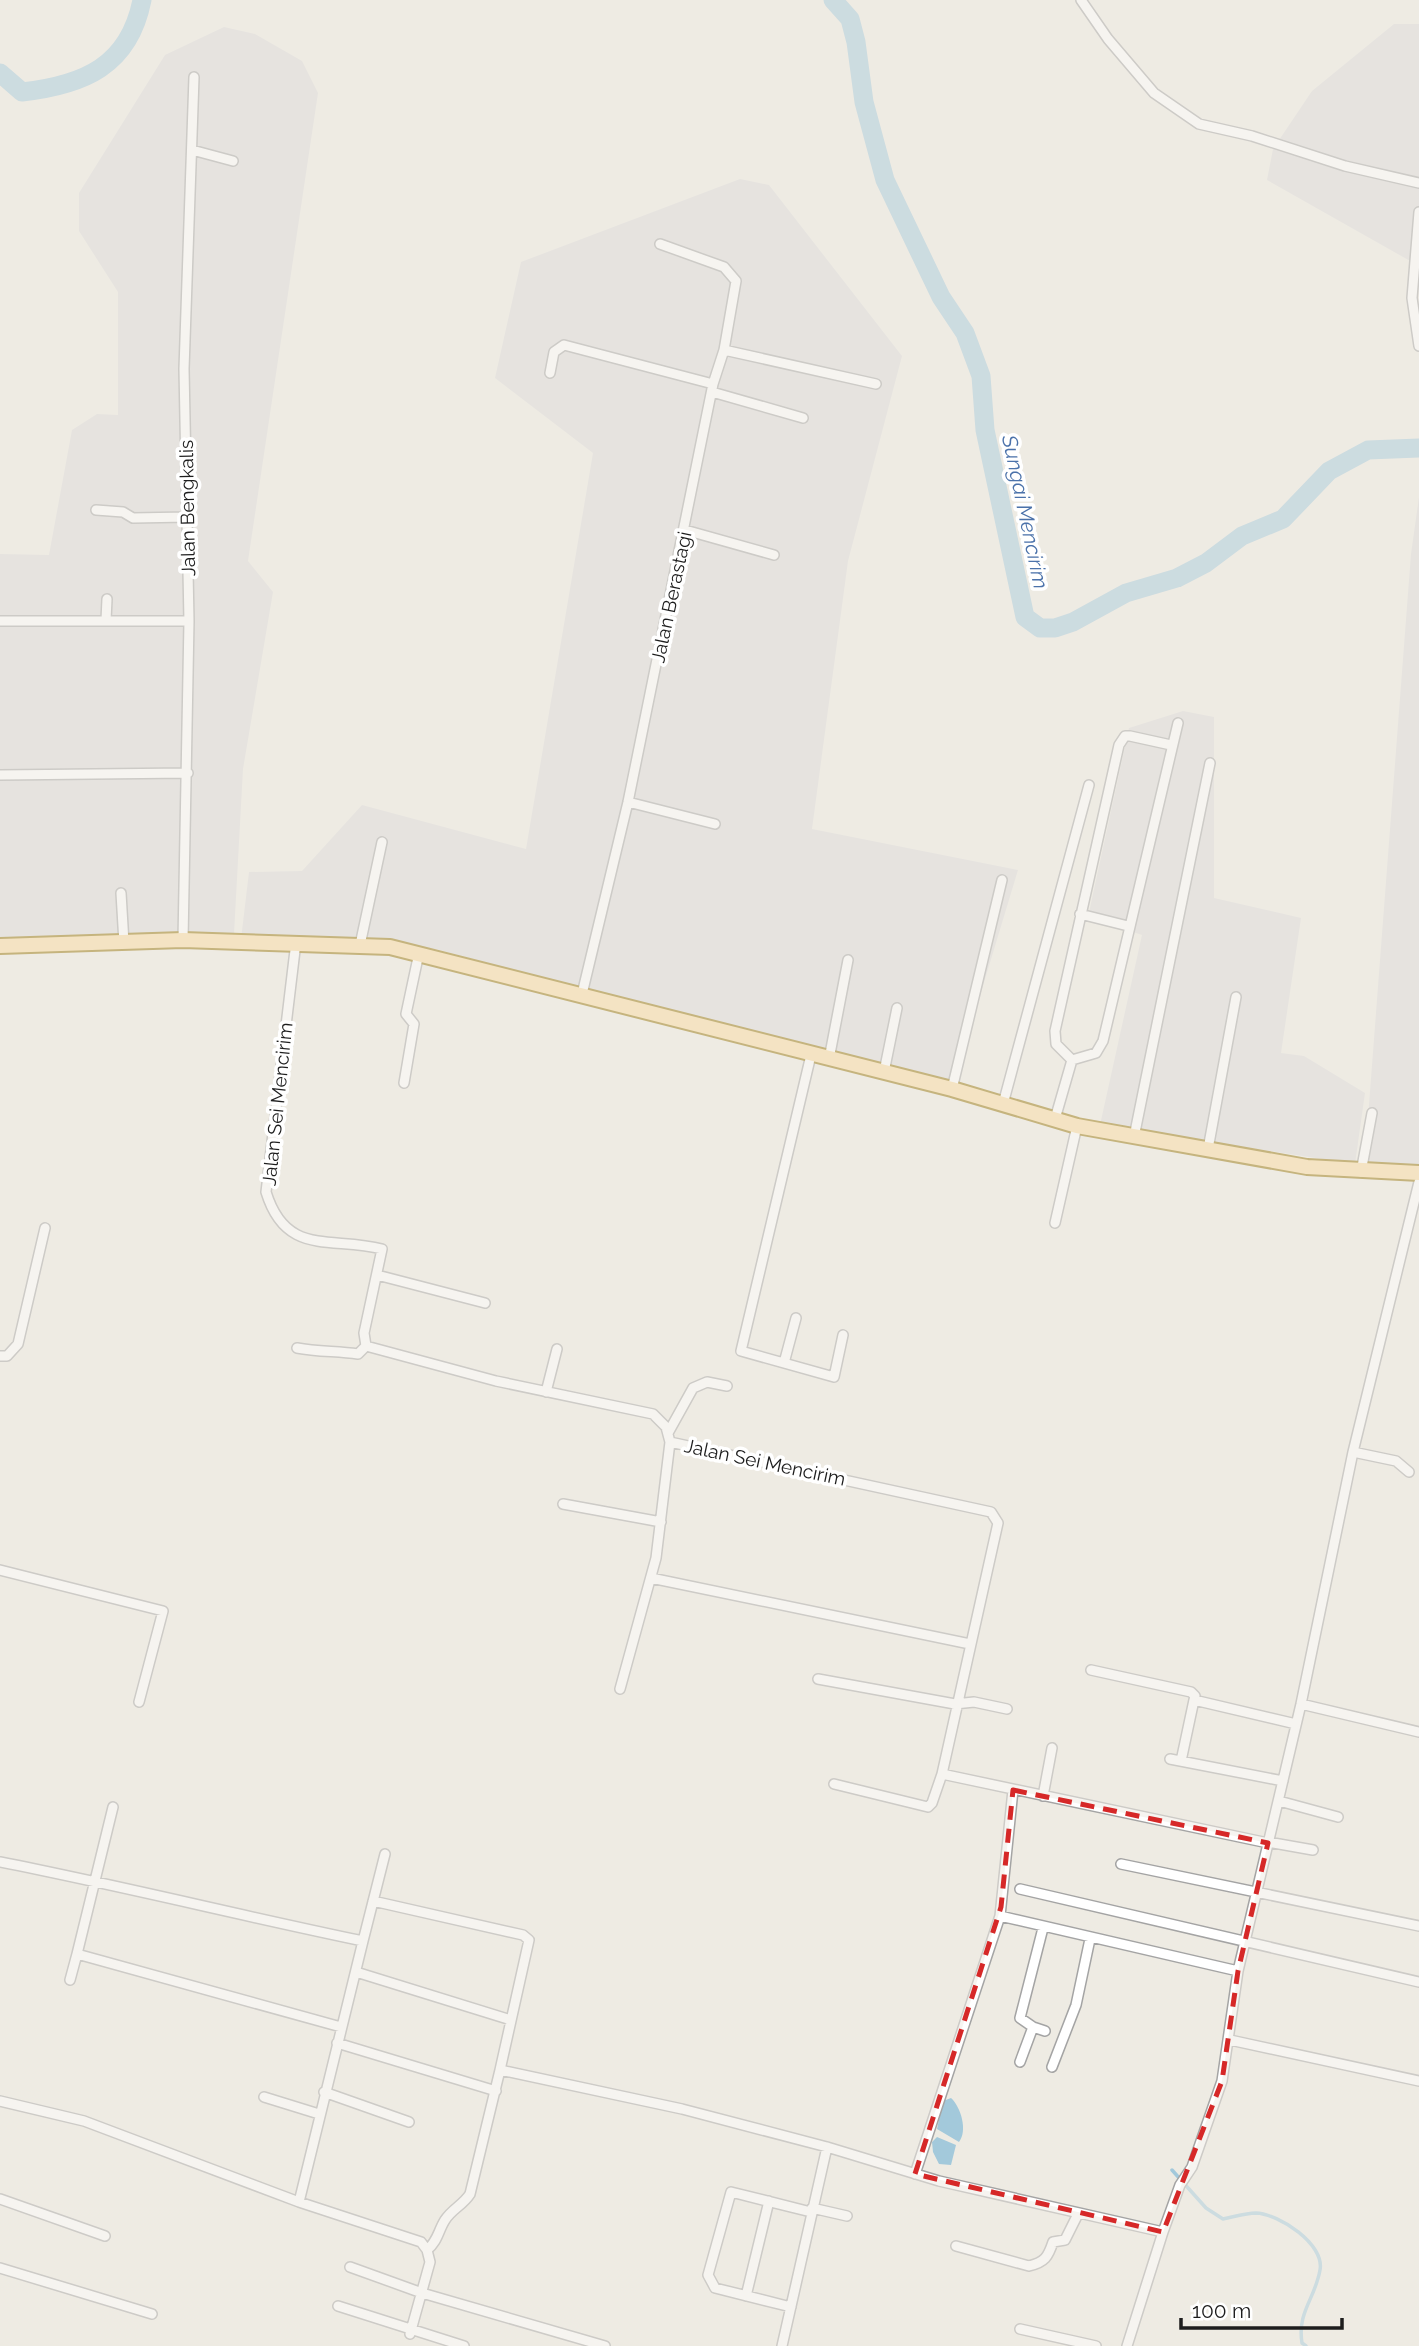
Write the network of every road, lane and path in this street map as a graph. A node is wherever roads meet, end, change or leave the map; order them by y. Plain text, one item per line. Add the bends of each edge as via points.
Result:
1 (1081, 0) edge
2 (194, 77) dead end
3 (192, 150) junction
4 (233, 161) dead end
5 (1419, 183) edge
6 (1419, 212) edge
7 (660, 244) dead end
8 (1419, 346) edge
9 (724, 350) junction
10 (550, 373) dead end
11 (876, 384) dead end
12 (713, 388) junction
13 (803, 418) dead end
14 (96, 510) dead end
15 (187, 517) junction
16 (685, 530) junction
17 (774, 555) dead end
18 (107, 600) dead end
19 (106, 620) junction
20 (0, 621) edge
21 (189, 621) junction
22 (1178, 723) dead end
23 (1171, 745) junction
24 (1210, 764) dead end
25 (188, 773) junction
26 (0, 775) edge
27 (1089, 785) dead end
28 (628, 802) junction
29 (715, 824) dead end
30 (382, 842) dead end
31 (1002, 880) dead end
32 (121, 893) dead end
33 (1080, 914) junction
34 (1128, 926) junction
35 (183, 940) junction
36 (296, 942) junction
37 (124, 943) junction
38 (360, 945) junction
39 (0, 946) edge
40 (419, 953) junction
41 (848, 960) dead end
42 (582, 994) junction
43 (1236, 997) dead end
44 (897, 1008) dead end
45 (811, 1055) junction
46 (829, 1059) junction
47 (1072, 1060) junction
48 (884, 1072) junction
49 (404, 1083) dead end
50 (952, 1089) junction
51 (1003, 1104) junction
52 (1372, 1113) dead end
53 (1055, 1119) junction
54 (1077, 1126) junction
55 (1134, 1136) junction
56 (1208, 1149) junction
57 (1361, 1172) junction
58 (1419, 1173) edge
59 (1419, 1182) edge
60 (1055, 1223) dead end
61 (45, 1228) dead end
62 (377, 1275) junction
63 (485, 1303) dead end
64 (796, 1318) dead end
65 (843, 1335) dead end
66 (366, 1346) junction
67 (297, 1348) dead end
68 (557, 1349) dead end
69 (0, 1356) edge
70 (784, 1363) junction
71 (727, 1386) dead end
72 (546, 1392) junction
73 (669, 1437) junction
74 (1353, 1452) junction
75 (1409, 1472) dead end
76 (563, 1504) dead end
77 (661, 1522) junction
78 (0, 1570) edge
79 (651, 1578) junction
80 (970, 1643) junction
81 (1091, 1670) dead end
82 (818, 1679) dead end
83 (620, 1689) dead end
84 (1194, 1700) junction
85 (139, 1702) dead end
86 (955, 1704) junction
87 (1301, 1704) junction
88 (1007, 1709) dead end
89 (1296, 1724) junction
90 (1419, 1732) edge
91 (1052, 1748) dead end
92 (1170, 1759) dead end
93 (1181, 1761) junction
94 (942, 1774) junction
95 (1283, 1781) junction
96 (834, 1784) dead end
97 (1013, 1790) junction
98 (1043, 1796) junction
99 (1279, 1801) junction
100 (113, 1807) dead end
101 (1338, 1817) dead end
102 (1268, 1842) junction
103 (1313, 1850) dead end
104 (385, 1854) dead end
105 (0, 1863) edge
106 (1121, 1864) dead end
107 (95, 1880) junction
108 (1020, 1889) dead end
109 (1258, 1892) junction
110 (373, 1901) junction
111 (1000, 1916) junction
112 (1419, 1926) edge
113 (1043, 1928) junction
114 (1090, 1939) junction
115 (363, 1941) junction
116 (1245, 1944) junction
117 (77, 1954) junction
118 (1238, 1971) junction
119 (356, 1972) junction
120 (70, 1980) dead end
121 (1419, 1982) edge
122 (511, 2020) junction
123 (341, 2027) junction
124 (1032, 2027) junction
125 (1045, 2031) dead end
126 (1230, 2040) junction
127 (337, 2043) junction
128 (1020, 2062) dead end
129 (1052, 2067) dead end
130 (500, 2070) junction
131 (1419, 2081) edge
132 (496, 2091) junction
133 (324, 2092) junction
134 (264, 2097) dead end
135 (0, 2101) edge
136 (319, 2114) junction
137 (409, 2122) dead end
138 (827, 2147) junction
139 (915, 2174) junction
140 (0, 2199) edge
141 (769, 2201) junction
142 (299, 2202) junction
143 (812, 2210) junction
144 (1078, 2214) junction
145 (847, 2216) dead end
146 (1163, 2232) junction
147 (105, 2236) dead end
148 (956, 2246) dead end
149 (427, 2250) junction
150 (0, 2267) edge
151 (350, 2267) dead end
152 (422, 2293) junction
153 (746, 2296) junction
154 (338, 2306) dead end
155 (791, 2307) junction
156 (152, 2314) dead end
157 (1020, 2329) dead end
158 (411, 2332) junction
159 (464, 2346) edge
160 (605, 2346) edge
161 (783, 2346) edge
162 (1096, 2346) edge
163 (1127, 2346) edge

1 - 5 street via 1154,93 1199,124
2 - 3 street, Jalan Bengkalis
3 - 4 street
3 - 15 street, Jalan Bengkalis via 184,369
6 - 8 street via 1412,298
7 - 9 street, Jalan Berastagi via 724,267 734,276
9 - 11 street
9 - 12 street, Jalan Berastagi
10 - 12 street via 554,352 564,345
12 - 13 street
12 - 16 street, Jalan Berastagi
14 - 15 street via 123,512 133,518
15 - 21 street, Jalan Bengkalis
16 - 17 street
16 - 28 street, Jalan Berastagi
18 - 19 street
19 - 20 street
19 - 21 street
21 - 25 street, Jalan Bengkalis
22 - 23 street
23 - 33 street via 1130,736 1122,739
23 - 34 street
24 - 55 street
25 - 26 street
25 - 35 street, Jalan Bengkalis
27 - 51 street
28 - 29 street
28 - 42 street, Jalan Berastagi
30 - 38 street
31 - 50 street
32 - 37 street
33 - 34 street
33 - 47 street via 1055,1031 1056,1044
34 - 47 street via 1103,1041 1096,1053
35 - 36 main road
35 - 37 main road
36 - 38 main road
36 - 62 street, Jalan Sei Mencirim via 266,1192 274,1216 295,1235 382,1250
37 - 39 main road
38 - 40 main road
40 - 42 main road
40 - 49 street via 406,1014 414,1024
41 - 46 street
42 - 45 main road
43 - 56 street
44 - 48 street
45 - 46 main road
45 - 70 street via 741,1351
46 - 48 main road
47 - 53 street
48 - 50 main road
50 - 51 main road
51 - 53 main road
52 - 57 street
53 - 54 main road
54 - 55 main road
54 - 60 street
55 - 56 main road
56 - 57 main road
57 - 58 main road
59 - 74 street
61 - 69 street via 18,1344 7,1356
62 - 63 street
62 - 66 street, Jalan Sei Mencirim via 364,1332
64 - 70 street
65 - 70 street via 834,1377
66 - 67 street via 358,1354
66 - 72 street, Jalan Sei Mencirim
68 - 72 street
71 - 73 street via 707,1382 693,1388
72 - 73 street, Jalan Sei Mencirim via 653,1414
73 - 77 street
73 - 80 street, Jalan Sei Mencirim via 992,1513 998,1523
74 - 75 street via 1396,1461
74 - 87 street
76 - 77 street
77 - 79 street
78 - 85 street via 163,1611
79 - 80 street
79 - 83 street
80 - 86 street, Jalan Sei Mencirim
81 - 84 street via 1191,1692
82 - 86 street
84 - 89 street
84 - 93 street
86 - 88 street via 974,1702
86 - 94 street, Jalan Sei Mencirim
87 - 89 street
87 - 90 street
89 - 95 street
91 - 98 street
92 - 93 street
93 - 95 street
94 - 96 street, Jalan Sei Mencirim via 928,1807
94 - 97 street
95 - 99 street
97 - 98 street
97 - 111 street
98 - 102 street
99 - 101 street
99 - 102 street
100 - 107 street
102 - 103 street
102 - 109 street
104 - 110 street
105 - 107 street
106 - 109 street
107 - 115 street via 195,1907
107 - 117 street
108 - 116 street
109 - 112 street
109 - 116 street
110 - 115 street
110 - 122 street via 529,1940
111 - 113 street
111 - 139 street
113 - 114 street
113 - 124 street via 1020,2018
114 - 118 street
114 - 129 street via 1076,2005
115 - 119 street
116 - 118 street
116 - 121 street
117 - 120 street
117 - 123 street
118 - 126 street
119 - 122 street
119 - 123 street
122 - 130 street
123 - 127 street
124 - 125 street
124 - 128 street
126 - 131 street
126 - 146 street via 1214,2108
127 - 132 street
127 - 133 street
130 - 132 street
130 - 138 street via 682,2109
132 - 149 street via 470,2194 447,2216 436,2242
133 - 136 street
133 - 137 street
134 - 136 street
135 - 142 street via 85,2121
136 - 142 street
138 - 139 street
138 - 143 street
139 - 144 street
140 - 147 street
141 - 143 street
141 - 153 street
141 - 153 street via 731,2192 724,2209 708,2276 715,2288
142 - 149 street via 411,2238
143 - 145 street
143 - 155 street
144 - 146 street
144 - 148 street via 1065,2240 1053,2242 1048,2259 1041,2263 1029,2266
146 - 163 street
149 - 152 street via 430,2262
150 - 156 street
151 - 152 street
152 - 158 street
152 - 160 street
153 - 155 street
154 - 158 street
155 - 161 street
157 - 162 street
158 - 159 street

